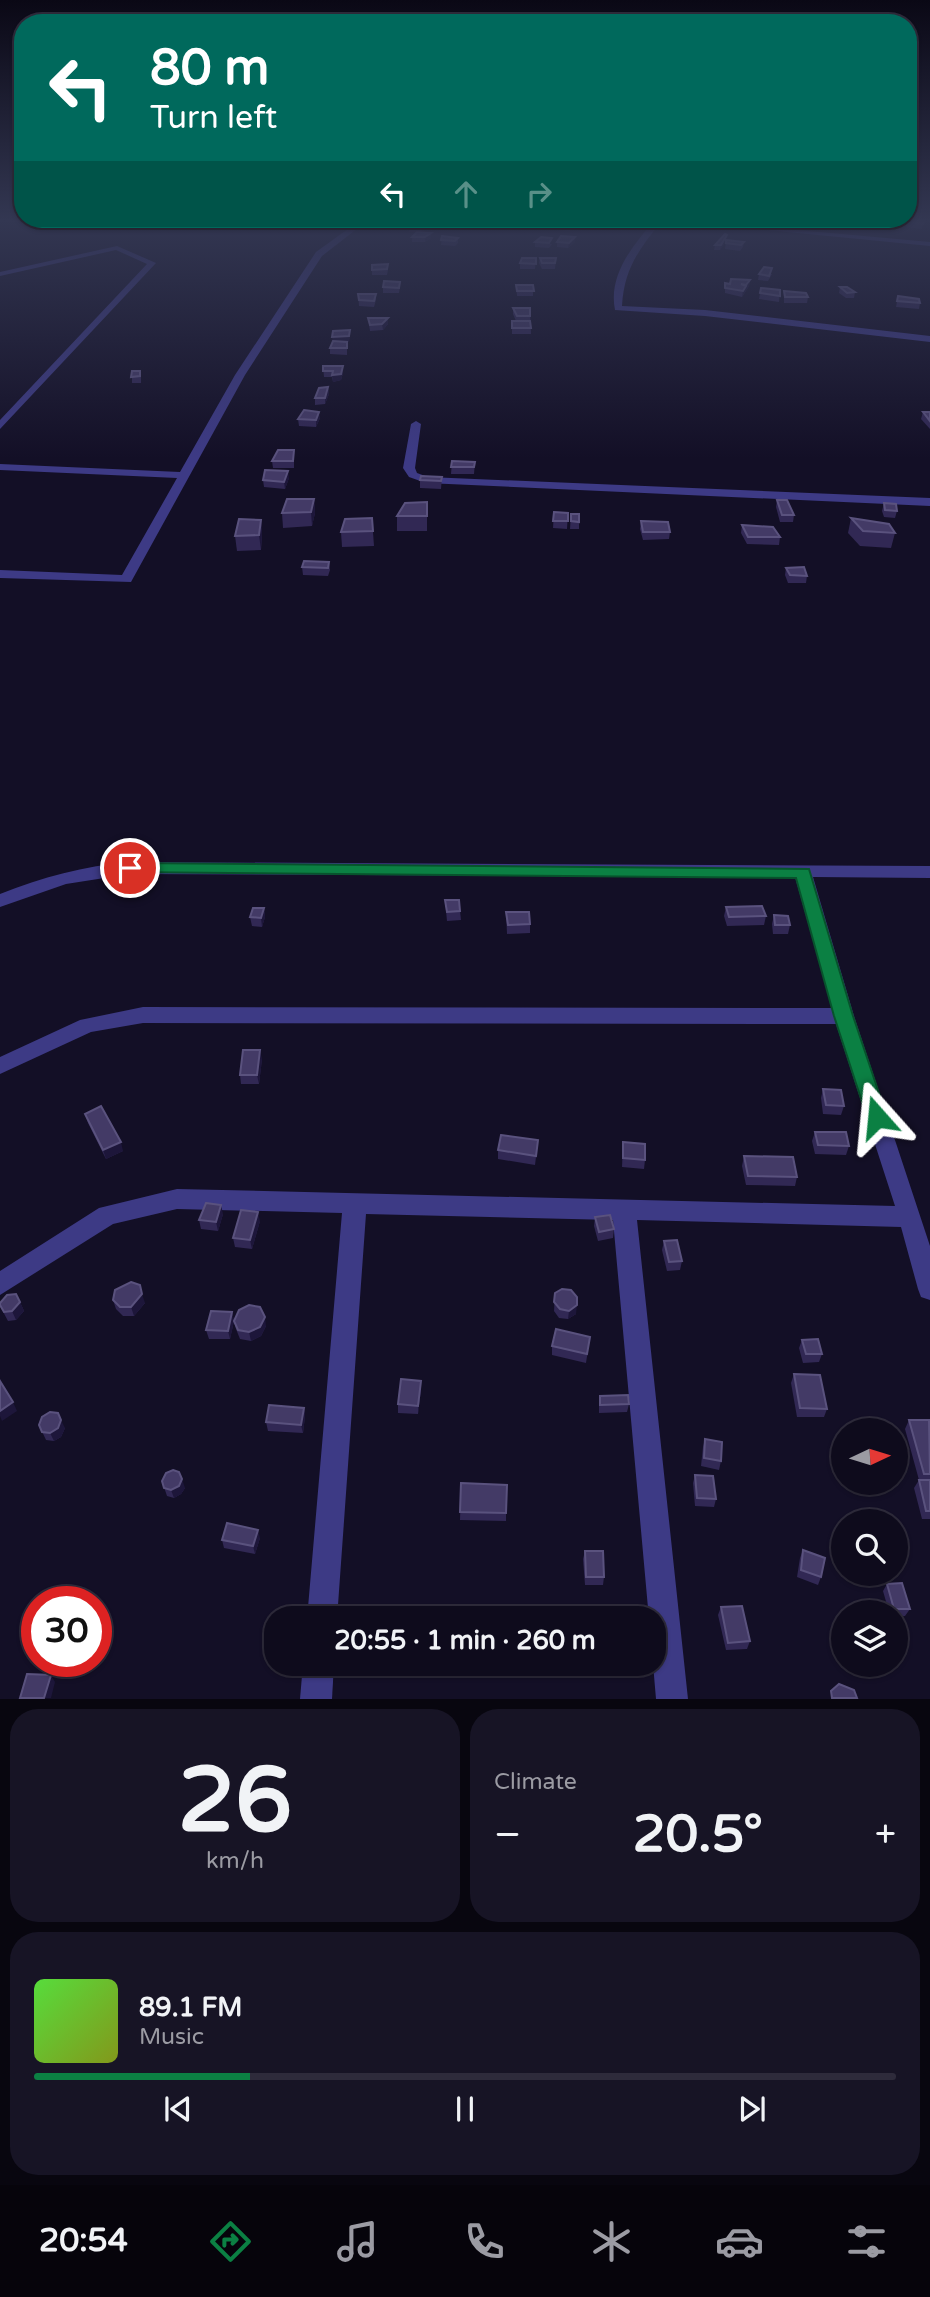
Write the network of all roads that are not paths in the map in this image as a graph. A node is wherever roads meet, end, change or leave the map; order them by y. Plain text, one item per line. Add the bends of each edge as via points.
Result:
1 (117, 300) edge
2 (289, 300) edge
3 (618, 300) edge
4 (930, 338) edge
5 (416, 424) dead end
6 (0, 426) edge
7 (0, 467) edge
8 (182, 475) junction
9 (930, 502) edge
10 (0, 574) edge
11 (930, 872) edge
12 (803, 873) junction
13 (0, 901) edge
14 (844, 1016) junction
15 (0, 1066) edge
16 (355, 1203) junction
17 (624, 1211) junction
18 (910, 1217) junction
19 (0, 1284) edge
20 (930, 1290) edge
21 (323, 1606) edge
22 (318, 1676) edge
23 (316, 1699) edge
24 (672, 1699) edge

1 - 6 street
2 - 8 street
3 - 4 street via 618,308
5 - 9 street via 409,468 426,480
7 - 8 street
8 - 10 street via 126,579
11 - 12 street
12 - 13 street via 130,868 52,880
12 - 14 street
14 - 15 street via 143,1015 87,1025
14 - 18 street
16 - 17 street
16 - 19 street via 177,1199 107,1215
16 - 21 street
17 - 18 street
17 - 24 street
18 - 20 street
22 - 23 street

